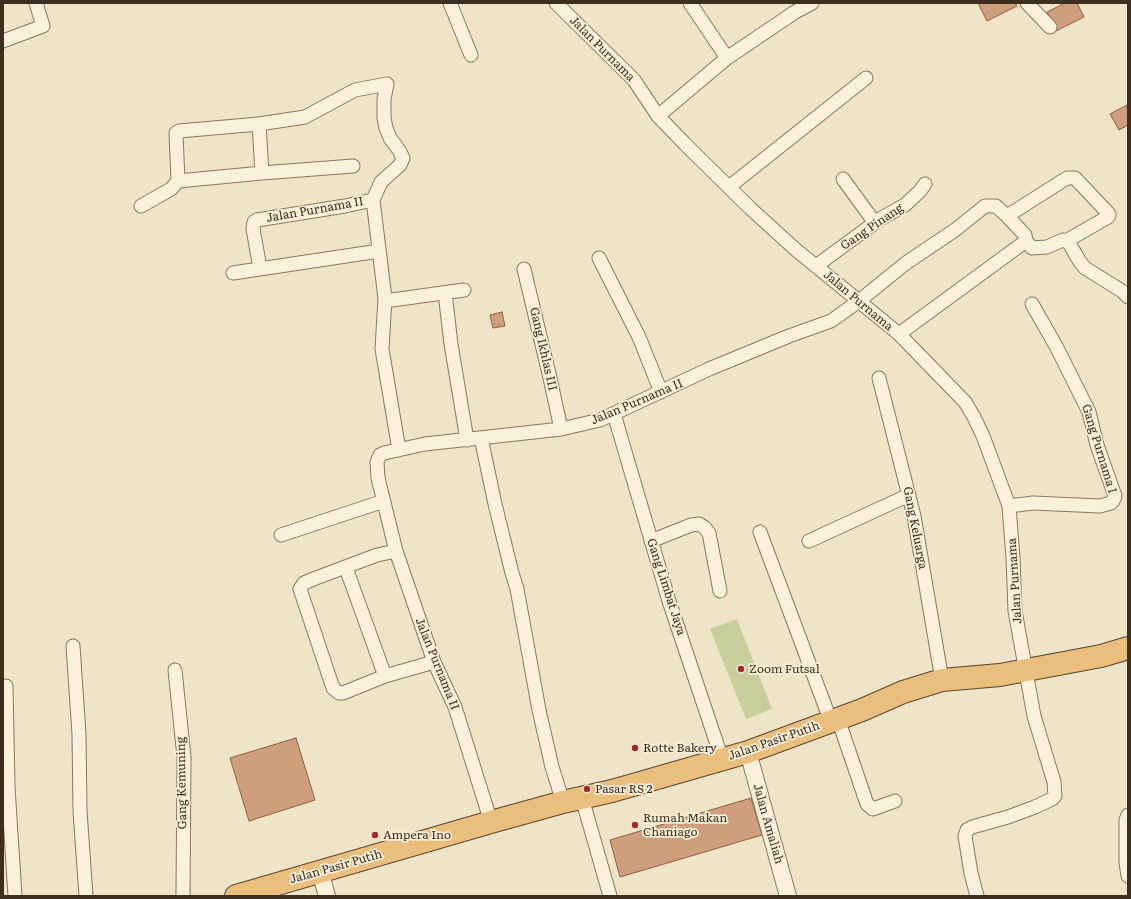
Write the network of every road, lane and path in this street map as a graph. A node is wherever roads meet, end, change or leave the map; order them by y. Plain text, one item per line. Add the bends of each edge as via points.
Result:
1 (36, 3) edge
2 (450, 3) edge
3 (556, 3) edge
4 (690, 3) edge
5 (812, 3) edge
6 (1027, 3) edge
7 (1050, 27) dead end
8 (3, 41) edge
9 (471, 55) dead end
10 (727, 58) junction
11 (866, 78) dead end
12 (658, 116) junction
13 (259, 124) junction
14 (352, 166) dead end
15 (262, 173) junction
16 (843, 179) dead end
17 (178, 181) junction
18 (925, 184) dead end
19 (729, 187) junction
20 (373, 200) junction
21 (141, 206) dead end
22 (1007, 216) junction
23 (875, 223) junction
24 (1026, 241) junction
25 (1066, 241) junction
26 (379, 251) junction
27 (599, 258) dead end
28 (816, 266) junction
29 (260, 268) junction
30 (524, 269) dead end
31 (233, 273) dead end
32 (464, 290) dead end
33 (445, 293) junction
34 (1128, 297) edge
35 (385, 301) junction
36 (859, 301) junction
37 (1032, 304) dead end
38 (899, 334) junction
39 (879, 378) dead end
40 (661, 392) junction
41 (614, 414) junction
42 (561, 429) junction
43 (481, 438) junction
44 (468, 440) junction
45 (399, 450) junction
46 (909, 496) junction
47 (384, 501) junction
48 (1009, 506) junction
49 (760, 532) dead end
50 (281, 535) dead end
51 (651, 541) junction
52 (809, 541) dead end
53 (396, 551) junction
54 (346, 568) junction
55 (720, 591) dead end
56 (73, 646) dead end
57 (1128, 648) edge
58 (434, 662) junction
59 (175, 670) dead end
60 (1025, 670) junction
61 (385, 676) junction
62 (942, 680) junction
63 (6, 686) dead end
64 (834, 720) junction
65 (748, 752) junction
66 (722, 759) junction
67 (572, 800) junction
68 (896, 801) dead end
69 (1128, 815) edge
70 (491, 822) junction
71 (320, 871) junction
72 (1128, 876) edge
73 (14, 896) edge
74 (86, 896) edge
75 (183, 896) edge
76 (236, 896) edge
77 (326, 896) edge
78 (610, 896) edge
79 (788, 896) edge
80 (977, 896) edge

1 - 8 street via 43,26
2 - 9 street
3 - 12 street, Jalan Purnama via 634,80
4 - 10 street
5 - 10 street
6 - 7 street
10 - 12 street
11 - 19 street
12 - 19 street, Jalan Purnama
13 - 15 street
13 - 17 street via 176,133
13 - 20 street via 304,117 355,90 387,84 384,99 386,128 403,158 400,165 381,182
14 - 15 street
15 - 17 street
16 - 23 street
17 - 21 street via 171,189
18 - 23 street, Gang Pinang via 905,205
19 - 28 street, Jalan Purnama
20 - 26 street, Jalan Purnama II
20 - 29 street, Jalan Purnama II via 257,220 253,229
22 - 24 street, Jalan Purnama II via 1025,235
22 - 25 street via 1067,178 1075,178 1109,216
22 - 36 street, Jalan Purnama II via 996,206 985,206 906,263
23 - 28 street, Gang Pinang
24 - 25 street via 1032,248 1047,247
24 - 38 street
25 - 34 street via 1085,268
26 - 29 street
26 - 35 street, Jalan Purnama II
27 - 40 street via 639,337
28 - 36 street, Jalan Purnama
29 - 31 street
30 - 42 street, Gang Ikhlas III
32 - 33 street
33 - 35 street
33 - 44 street
35 - 45 street, Jalan Purnama II via 382,348
36 - 38 street, Jalan Purnama
36 - 40 street, Jalan Purnama II via 831,320
37 - 48 street, Gang Purnama I via 1089,412 1097,445 1115,496 1111,504 1100,506 1033,503
38 - 48 street, Jalan Purnama via 965,402 974,416
39 - 46 street, Gang Keluarga
40 - 41 street, Jalan Purnama II
41 - 42 street, Jalan Purnama II
41 - 51 street, Gang Limbat Jaya
42 - 43 street, Jalan Purnama II
43 - 44 street, Jalan Purnama II
43 - 67 street via 517,589 552,767
44 - 45 street, Jalan Purnama II via 425,444
45 - 47 street, Jalan Purnama II via 384,453 377,462
46 - 52 street
46 - 62 street, Gang Keluarga
47 - 50 street
47 - 53 street, Jalan Purnama II
48 - 60 street, Jalan Purnama via 1015,611
49 - 64 street
51 - 55 street via 691,525 699,524 704,527 709,533
51 - 66 street, Gang Limbat Jaya
53 - 54 street via 377,555
53 - 58 street, Jalan Purnama II
54 - 61 street
54 - 61 street via 304,583 300,589 334,688 343,693
56 - 74 street
57 - 60 highway, Jalan Pasir Putih via 1101,656
58 - 61 street
58 - 70 street, Jalan Purnama II via 455,707
59 - 75 street, Gang Kemuning via 184,757
60 - 62 highway, Jalan Pasir Putih
60 - 80 street, Jalan Purnama via 1034,716 1054,782 1055,796 1035,807 967,830 965,836
62 - 64 highway, Jalan Pasir Putih via 903,692
63 - 73 street
64 - 65 highway, Jalan Pasir Putih
64 - 68 street via 867,804 873,809
65 - 66 highway, Jalan Pasir Putih
65 - 79 street, Jalan Amaliah
66 - 67 highway, Jalan Pasir Putih
67 - 70 highway, Jalan Pasir Putih
67 - 78 street
69 - 72 street
70 - 71 highway, Jalan Pasir Putih
71 - 76 highway, Jalan Pasir Putih
71 - 77 street

